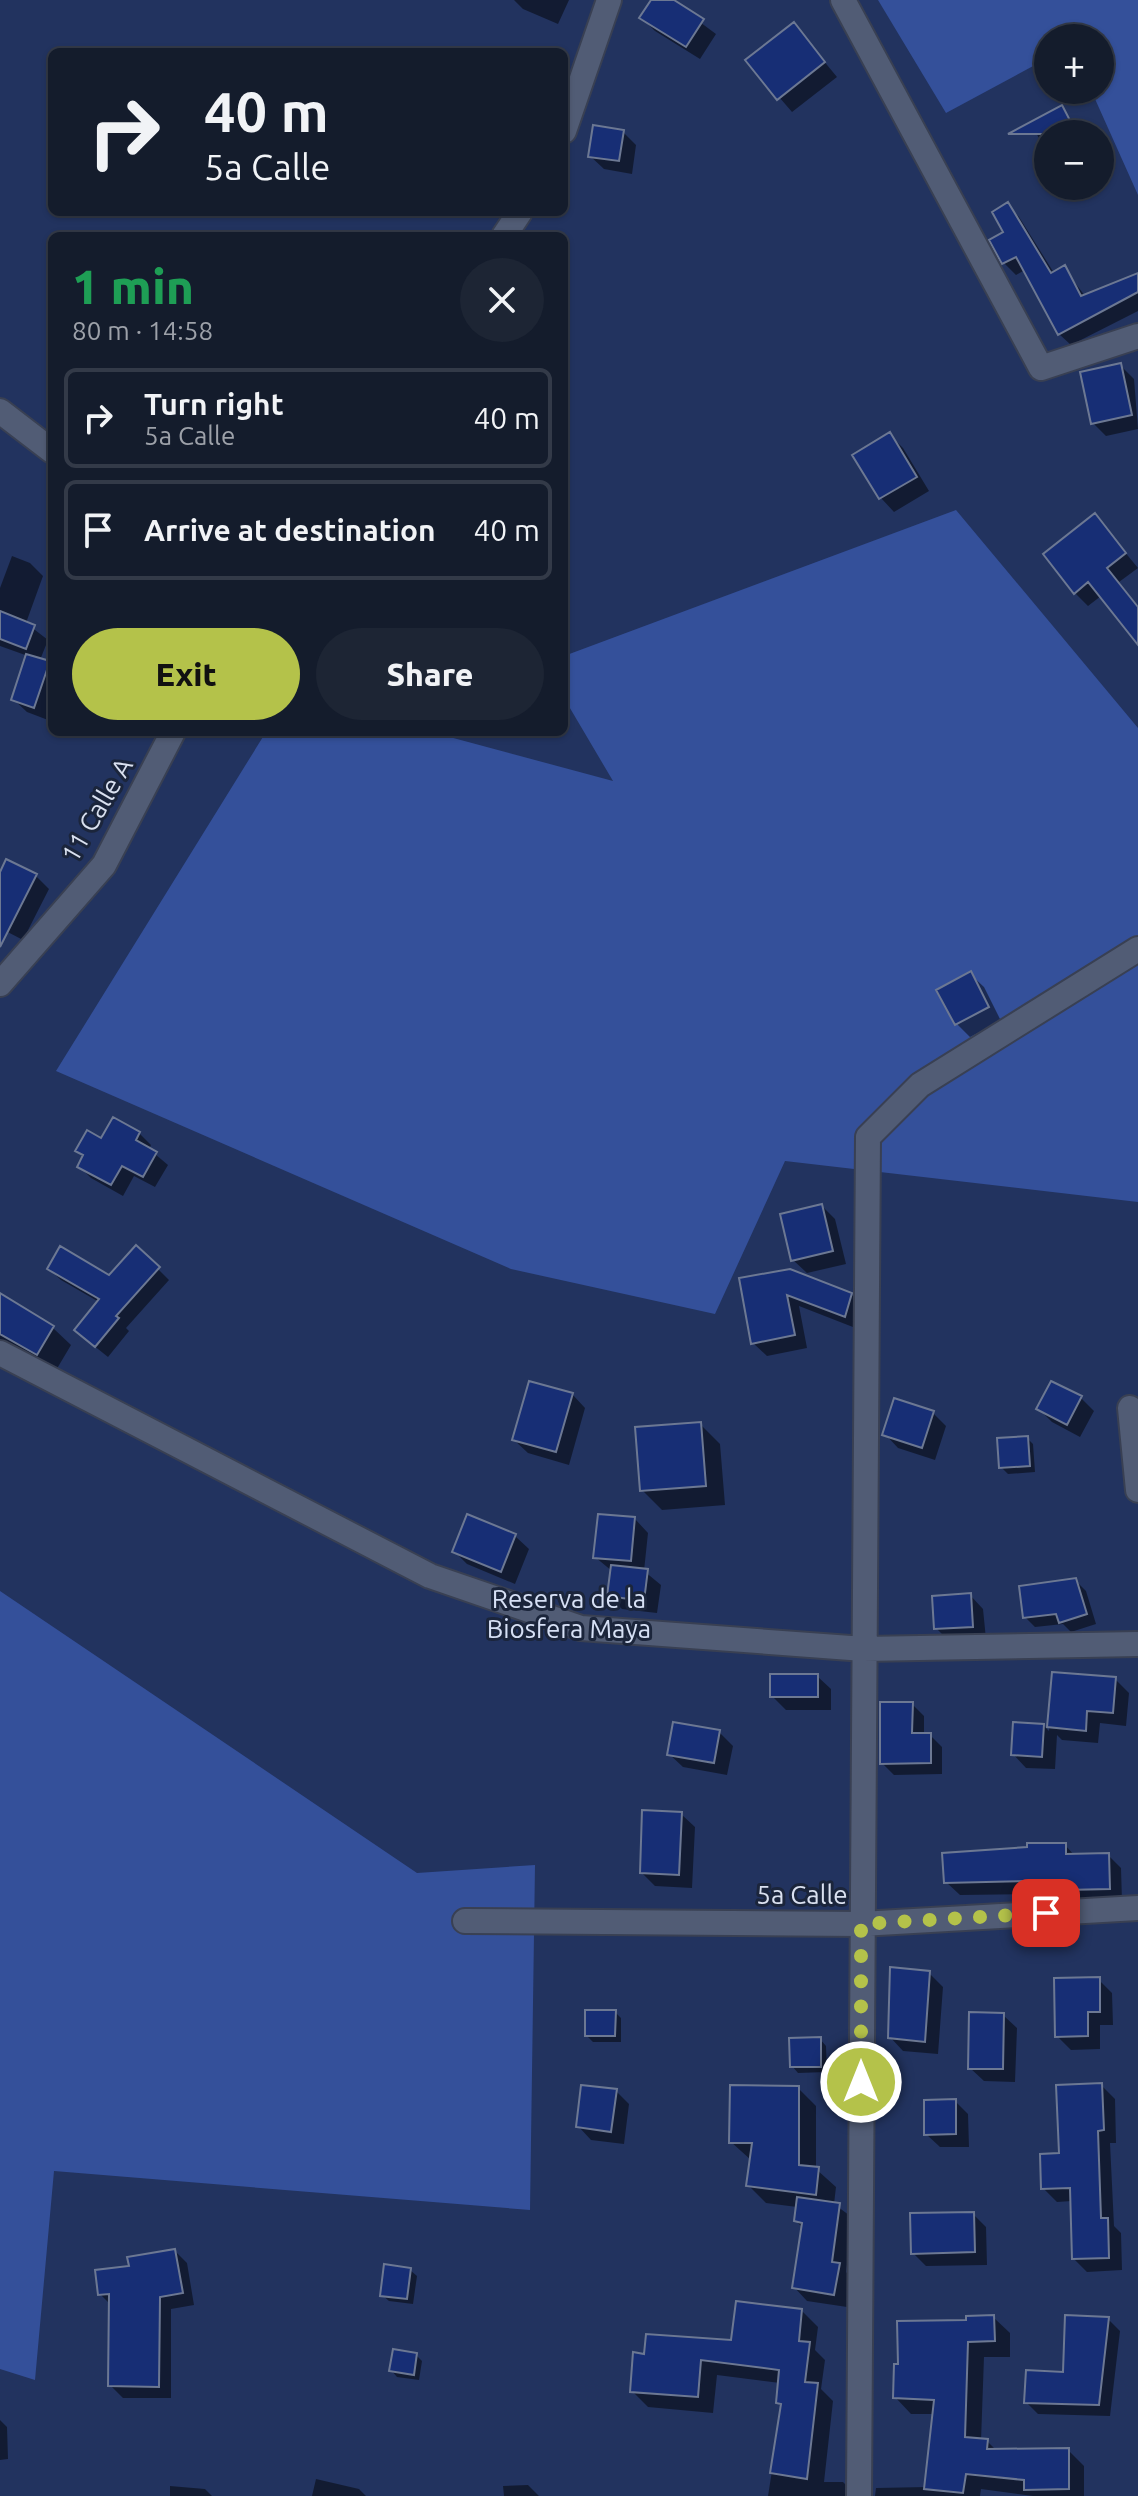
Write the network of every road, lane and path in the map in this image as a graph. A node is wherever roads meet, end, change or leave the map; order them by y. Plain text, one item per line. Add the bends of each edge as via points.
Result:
1 (609, 0) edge
2 (843, 0) edge
3 (568, 119) edge
4 (1138, 336) edge
5 (0, 411) edge
6 (48, 448) edge
7 (171, 736) edge
8 (1138, 949) edge
9 (0, 984) edge
10 (0, 1353) edge
11 (1130, 1408) dead end
12 (1138, 1490) edge
13 (1138, 1644) edge
14 (864, 1649) junction
15 (1138, 1908) edge
16 (465, 1921) dead end
17 (861, 1924) junction
18 (859, 2496) edge

1 - 3 street
2 - 4 street via 1041,368
5 - 6 street
7 - 9 street, 11 Calle A via 104,865
8 - 14 street via 920,1085 868,1137
10 - 14 street via 430,1576 565,1623
11 - 12 street
13 - 14 street
14 - 17 street
15 - 17 street, 5a Calle
16 - 17 street, 5a Calle
17 - 18 street

